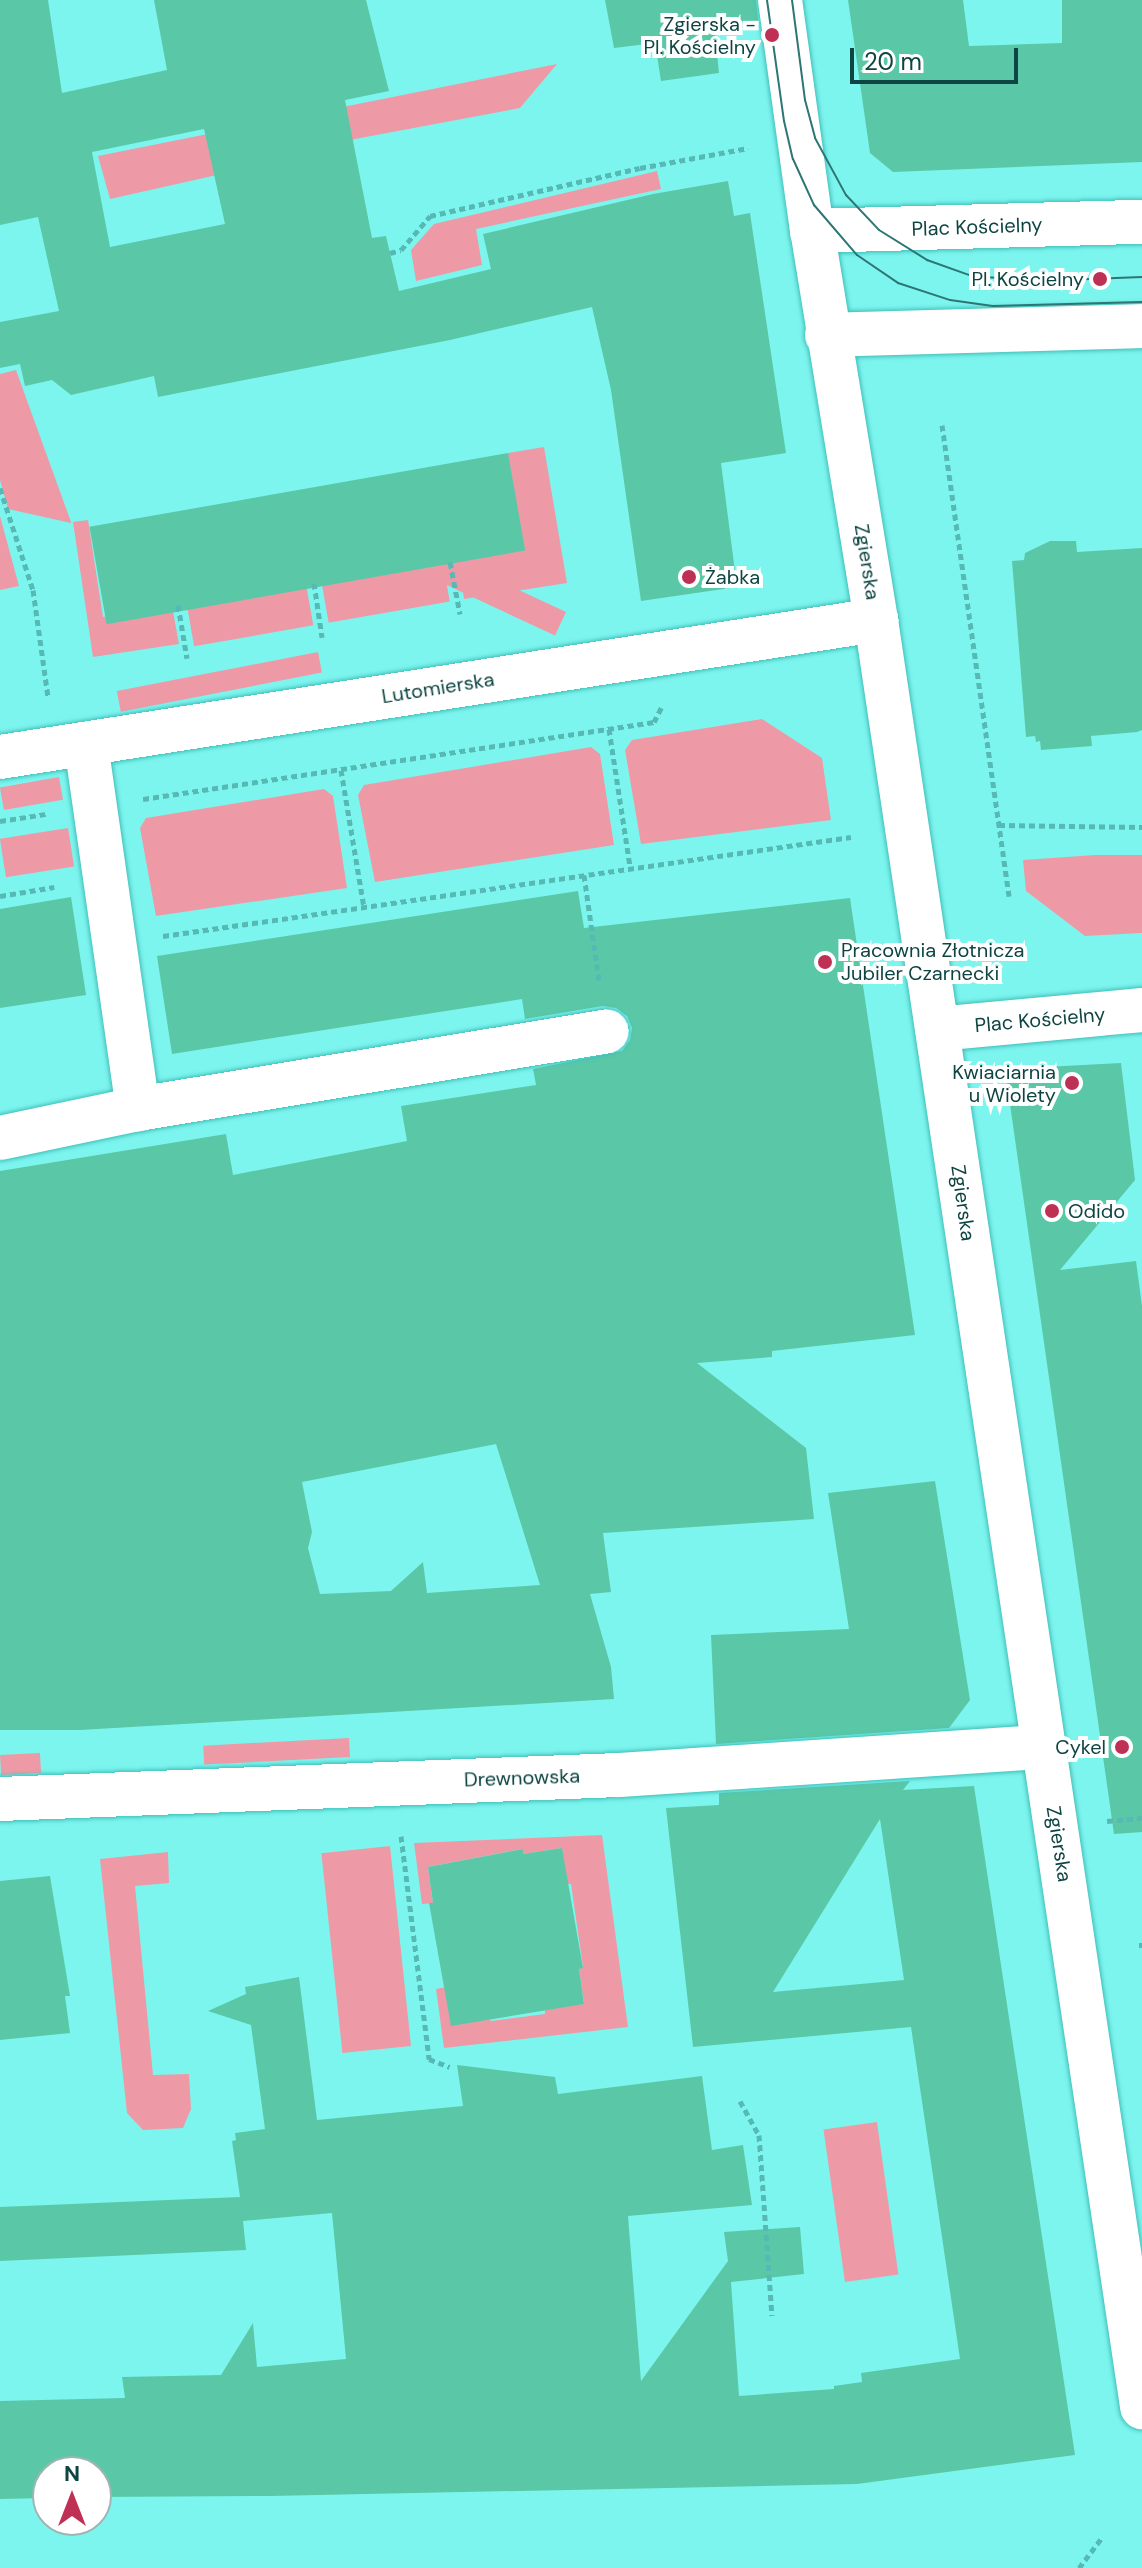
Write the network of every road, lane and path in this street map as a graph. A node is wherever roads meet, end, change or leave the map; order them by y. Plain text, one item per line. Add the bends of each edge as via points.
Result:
1 (780, 0) edge
2 (753, 148) dead end
3 (1142, 222) edge
4 (812, 231) junction
5 (390, 253) dead end
6 (1142, 326) edge
7 (827, 335) junction
8 (942, 425) dead end
9 (0, 488) edge
10 (450, 562) dead end
11 (314, 583) dead end
12 (178, 605) dead end
13 (460, 614) dead end
14 (876, 620) junction
15 (322, 637) dead end
16 (187, 658) dead end
17 (49, 706) dead end
18 (654, 722) dead end
19 (609, 729) junction
20 (86, 744) junction
21 (0, 757) edge
22 (341, 770) junction
23 (95, 807) junction
24 (0, 821) edge
25 (999, 825) junction
26 (1142, 827) edge
27 (851, 837) dead end
28 (630, 867) junction
29 (584, 875) junction
30 (1009, 896) dead end
31 (364, 907) junction
32 (114, 943) junction
33 (1142, 1010) edge
34 (937, 1029) junction
35 (607, 1031) joint
36 (138, 1109) junction
37 (0, 1138) edge
38 (1044, 1747) junction
39 (0, 1799) edge
40 (400, 1831) dead end
41 (450, 2067) dead end
42 (740, 2101) dead end
43 (772, 2316) dead end
44 (1142, 2407) edge
45 (1102, 2538) dead end
46 (1079, 2568) edge

1 - 4 street, Zgierska
2 - 5 path via 430,216 401,250
3 - 4 street, Plac Kościelny
4 - 7 street, Zgierska
6 - 7 street
7 - 14 street, Zgierska
8 - 25 path
9 - 17 path via 33,590
10 - 13 path
11 - 15 path
12 - 16 path
14 - 20 street, Lutomierska
14 - 34 street, Zgierska
18 - 19 path
19 - 22 path
19 - 28 path
20 - 21 street, Lutomierska
20 - 23 street
22 - 23 path
22 - 31 path
23 - 24 path
23 - 32 street
25 - 26 path
25 - 30 path
27 - 28 path
28 - 29 path
29 - 31 path
29 - 35 path
31 - 32 path
32 - 36 street
33 - 34 street, Plac Kościelny
34 - 38 street, Zgierska
35 - 36 street
36 - 37 street
38 - 39 street, Drewnowska via 619,1775
38 - 44 street, Zgierska
40 - 41 path via 429,2059
42 - 43 path via 759,2135
45 - 46 path

